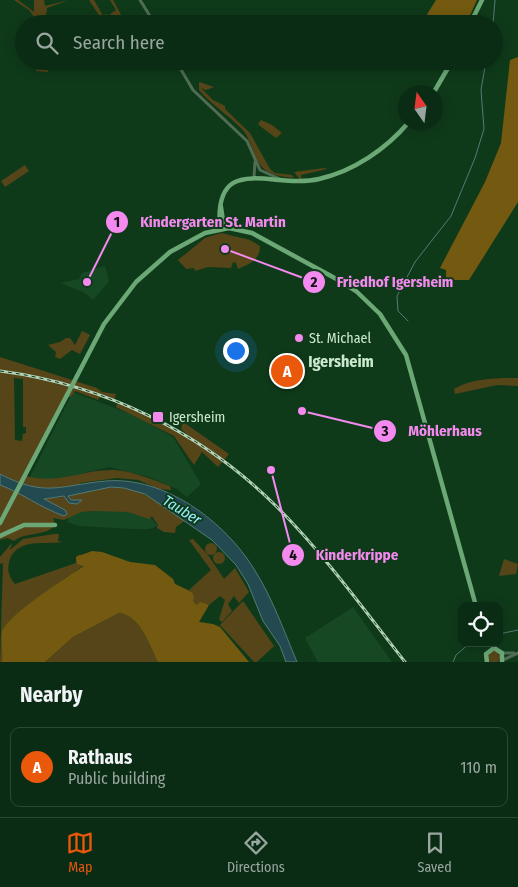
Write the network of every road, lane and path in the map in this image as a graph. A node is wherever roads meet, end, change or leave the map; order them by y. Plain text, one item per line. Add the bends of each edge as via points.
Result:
1 (140, 0) edge
2 (482, 0) edge
3 (149, 15) edge
4 (474, 15) edge
5 (181, 70) edge
6 (447, 70) edge
7 (438, 85) edge
8 (400, 130) edge
9 (253, 154) junction
10 (258, 167) junction
11 (255, 177) junction
12 (284, 181) junction
13 (220, 203) junction
14 (223, 219) junction
15 (235, 228) junction
16 (222, 229) junction
17 (0, 523) edge
18 (54, 525) dead end
19 (0, 536) edge
20 (475, 602) edge
21 (488, 647) edge
22 (491, 647) edge
23 (502, 653) junction
24 (517, 653) edge
25 (502, 661) edge
26 (487, 662) edge

1 - 3 street
2 - 4 main road
5 - 9 street via 193,90 238,131
6 - 7 main road
8 - 12 main road via 373,154 352,167 318,180
9 - 10 street
9 - 11 street
10 - 11 street
10 - 12 street via 262,172
11 - 12 main road
11 - 13 main road via 242,178 229,186
13 - 14 main road
13 - 16 main road
14 - 15 main road
14 - 16 main road
15 - 16 main road
15 - 20 main road via 257,235 352,288 395,335 411,369
16 - 17 main road, bridge via 196,236 170,252 127,292 100,330
18 - 19 main road via 24,525
21 - 26 main road
22 - 23 main road
23 - 24 street
23 - 25 main road
24 - 25 street

